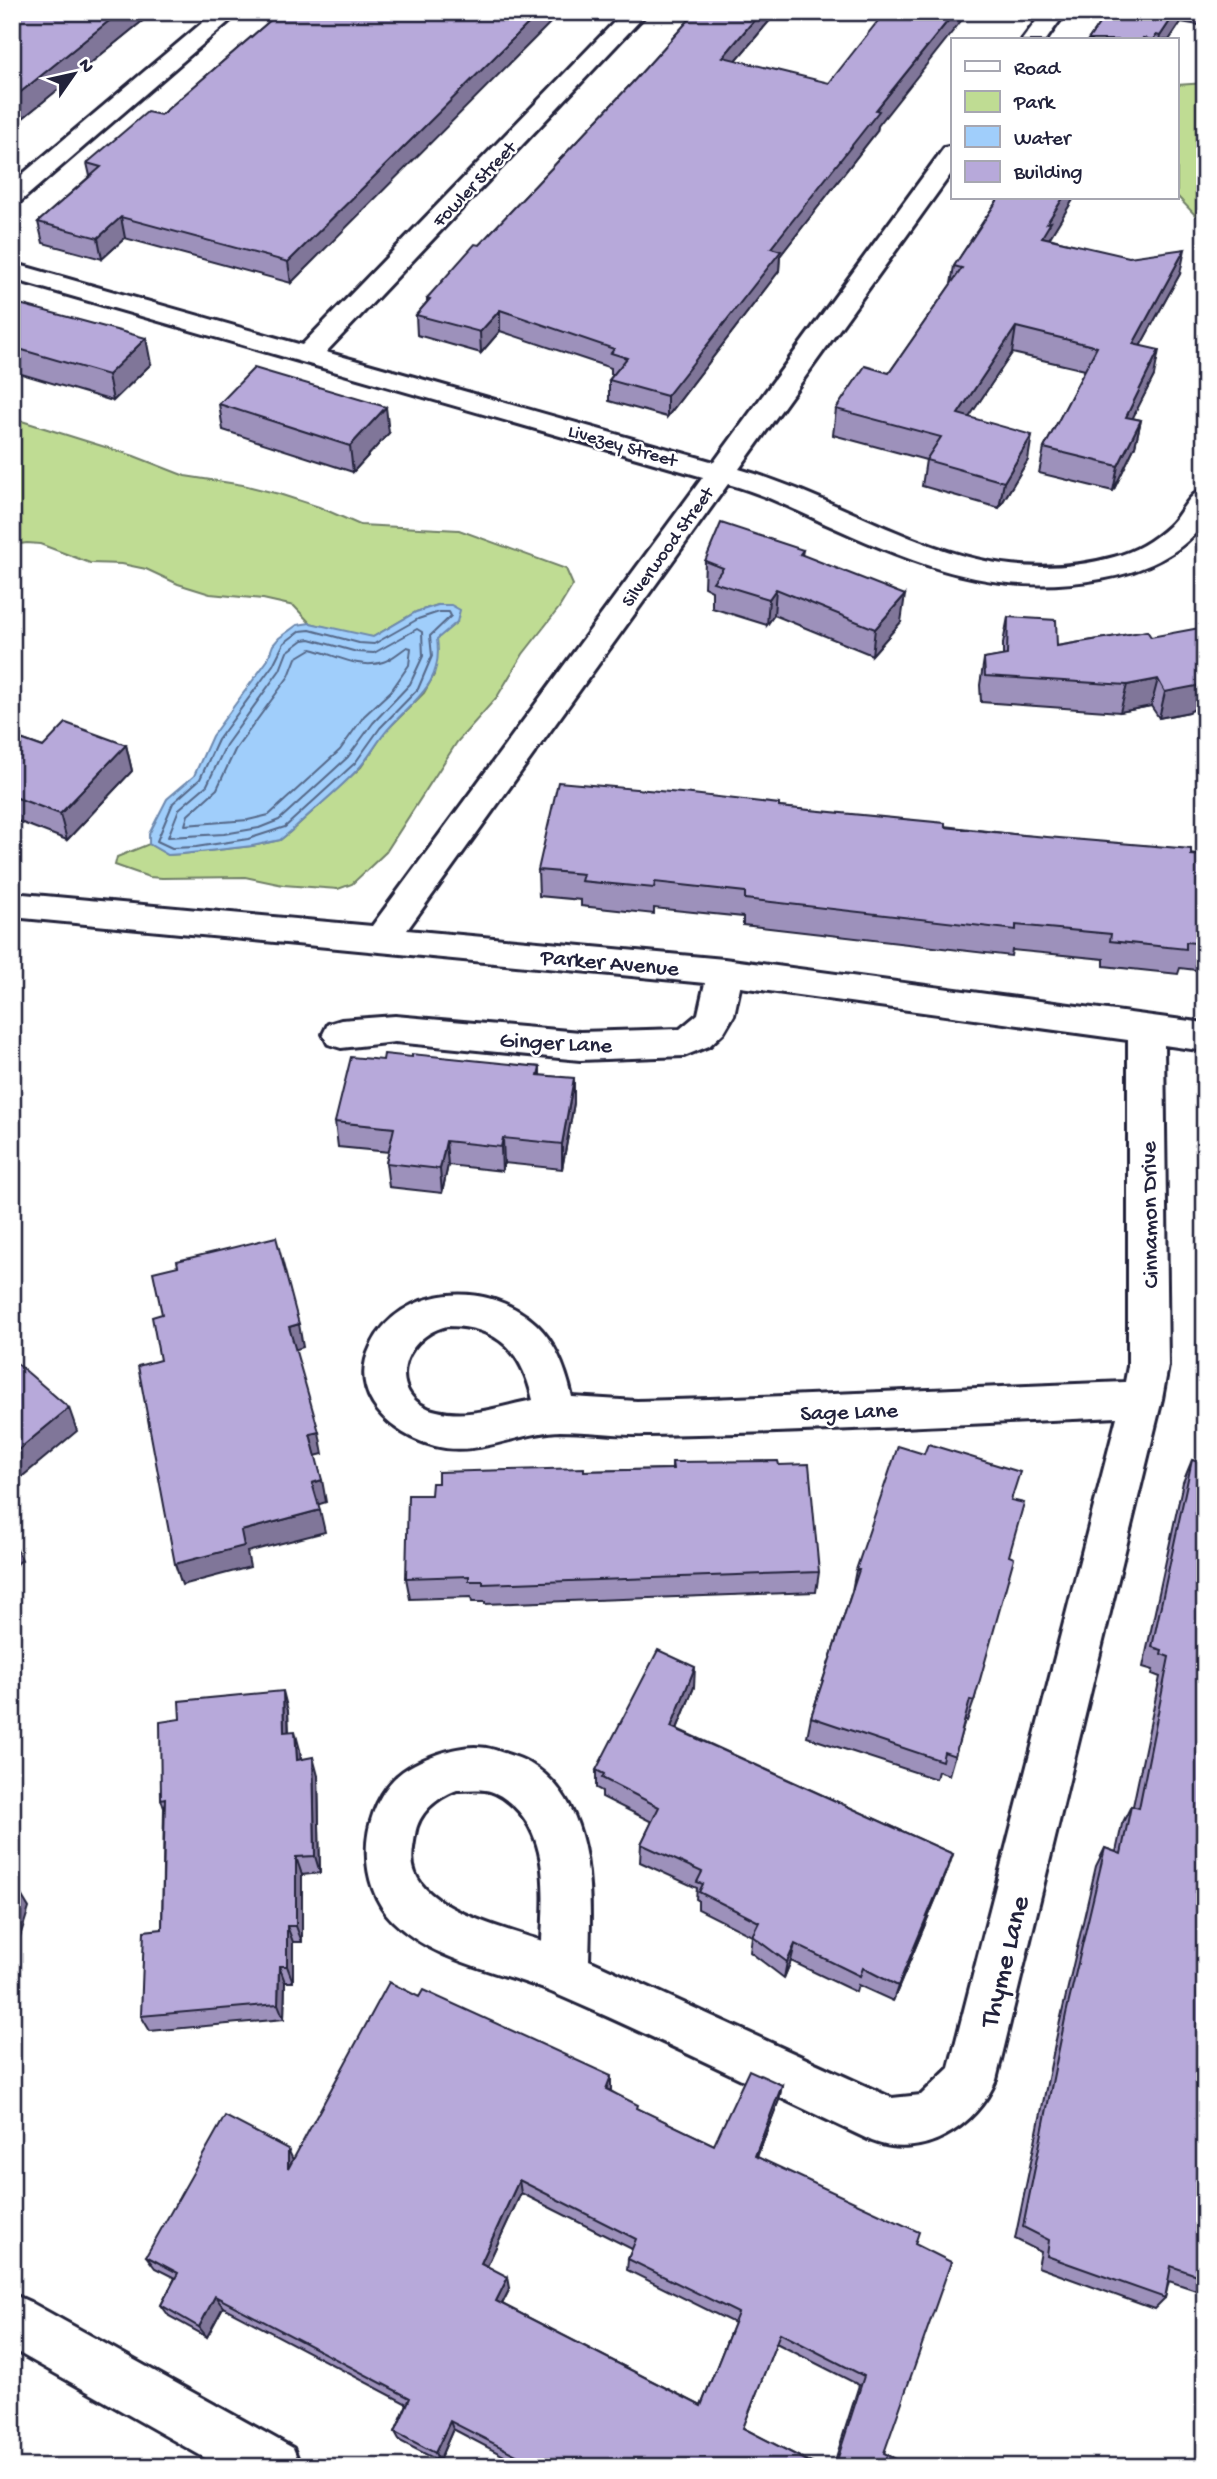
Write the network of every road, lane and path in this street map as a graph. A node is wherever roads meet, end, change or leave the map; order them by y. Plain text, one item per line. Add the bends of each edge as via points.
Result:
1 (229, 12) edge
2 (637, 12) edge
3 (1055, 12) edge
4 (1036, 38) edge
5 (951, 156) edge
6 (12, 196) edge
7 (12, 271) edge
8 (309, 355) junction
9 (720, 472) junction
10 (1205, 498) edge
11 (12, 905) edge
12 (381, 940) junction
13 (724, 972) junction
14 (1146, 1030) junction
15 (341, 1034) dead end
16 (1205, 1037) edge
17 (1142, 1399) junction
18 (556, 1414) dead end
19 (565, 1973) junction
20 (12, 2320) edge
21 (274, 2467) edge

1 - 6 street
2 - 8 street, Fowler Street
3 - 4 street
5 - 9 street, Silverwood Street
7 - 8 street, Livezey Street
8 - 9 street, Livezey Street
9 - 10 street, Livezey Street via 781,491 932,560 1027,578 1097,573 1152,554 1190,523
9 - 12 street, Silverwood Street
11 - 12 street, Parker Avenue
12 - 13 street, Parker Avenue
13 - 14 street, Parker Avenue
13 - 15 street, Ginger Lane via 713,1025 684,1042 580,1046 395,1029
14 - 16 street, Parker Avenue
14 - 17 street, Cinnamon Drive via 1149,1329
17 - 18 street, Sage Lane via 646,1418
17 - 19 street, Thyme Lane via 978,2060 971,2080 947,2110 930,2119 890,2123
19 - 19 street, Thyme Lane via 562,1862 544,1803 524,1782 499,1770 470,1766 442,1773 417,1788 398,1810 388,1838 389,1866 398,1893 418,1915 445,1928
20 - 21 street

